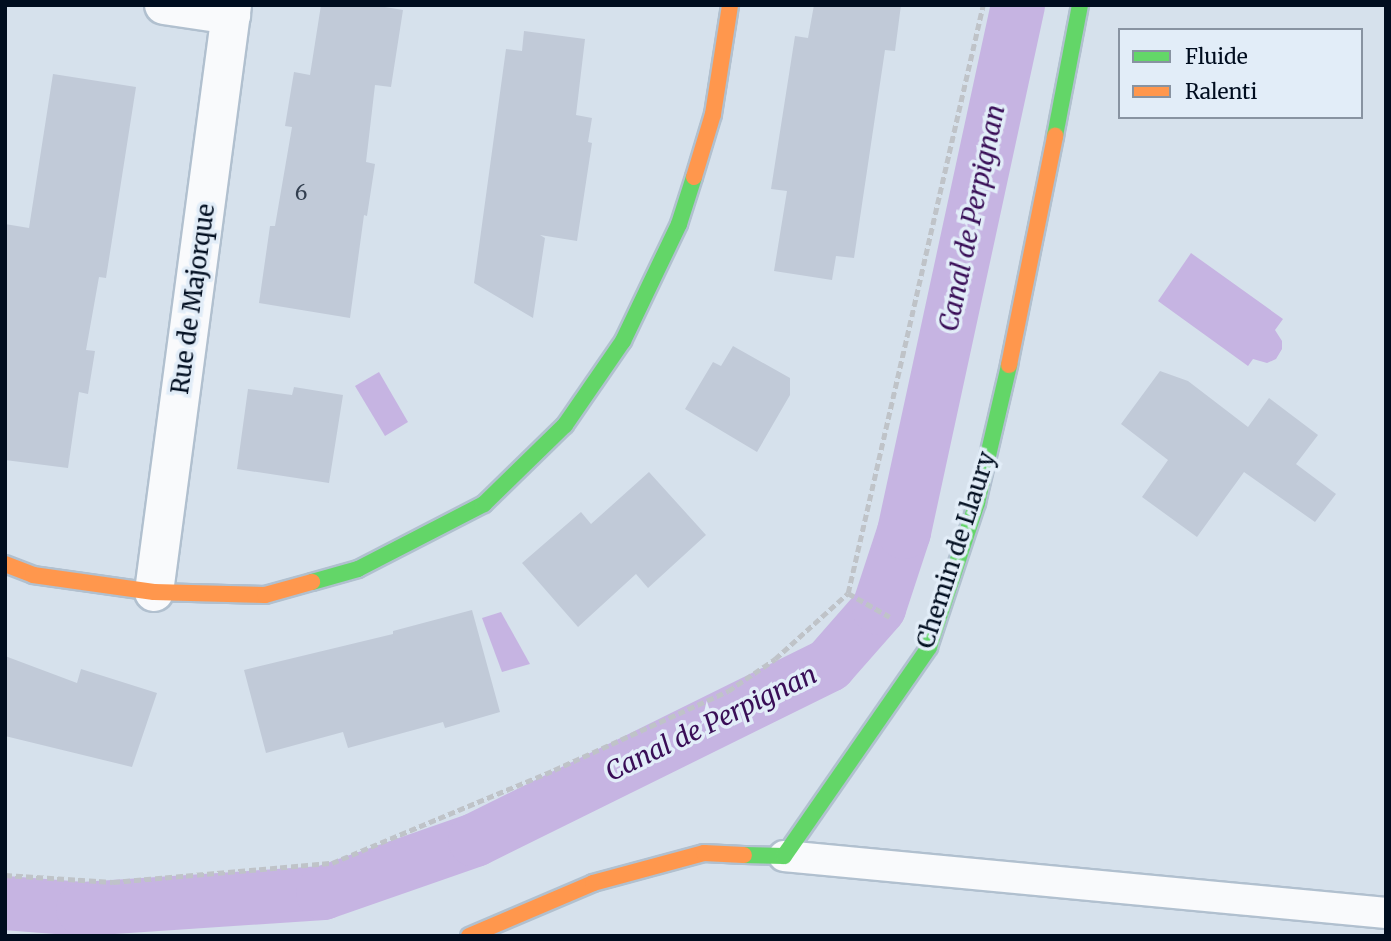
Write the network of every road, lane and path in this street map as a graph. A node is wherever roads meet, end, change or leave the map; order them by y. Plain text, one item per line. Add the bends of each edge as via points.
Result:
1 (164, 5) edge
2 (730, 5) edge
3 (983, 5) edge
4 (1080, 5) edge
5 (231, 10) edge
6 (5, 564) edge
7 (154, 592) junction
8 (848, 593) junction
9 (901, 623) dead end
10 (784, 856) junction
11 (5, 875) edge
12 (1386, 914) edge
13 (469, 936) edge

1 - 5 street
2 - 7 street via 713,114 679,224 623,341 565,425 484,504 358,569 265,595
3 - 8 path
4 - 10 street, Chemin de Llaury via 999,408 976,503 929,647
5 - 7 street, Rue de Majorque
6 - 7 street via 33,575
8 - 9 path
8 - 11 path via 775,659 728,691 554,771 332,863 113,882
10 - 12 lane
10 - 13 street via 704,853 593,883

